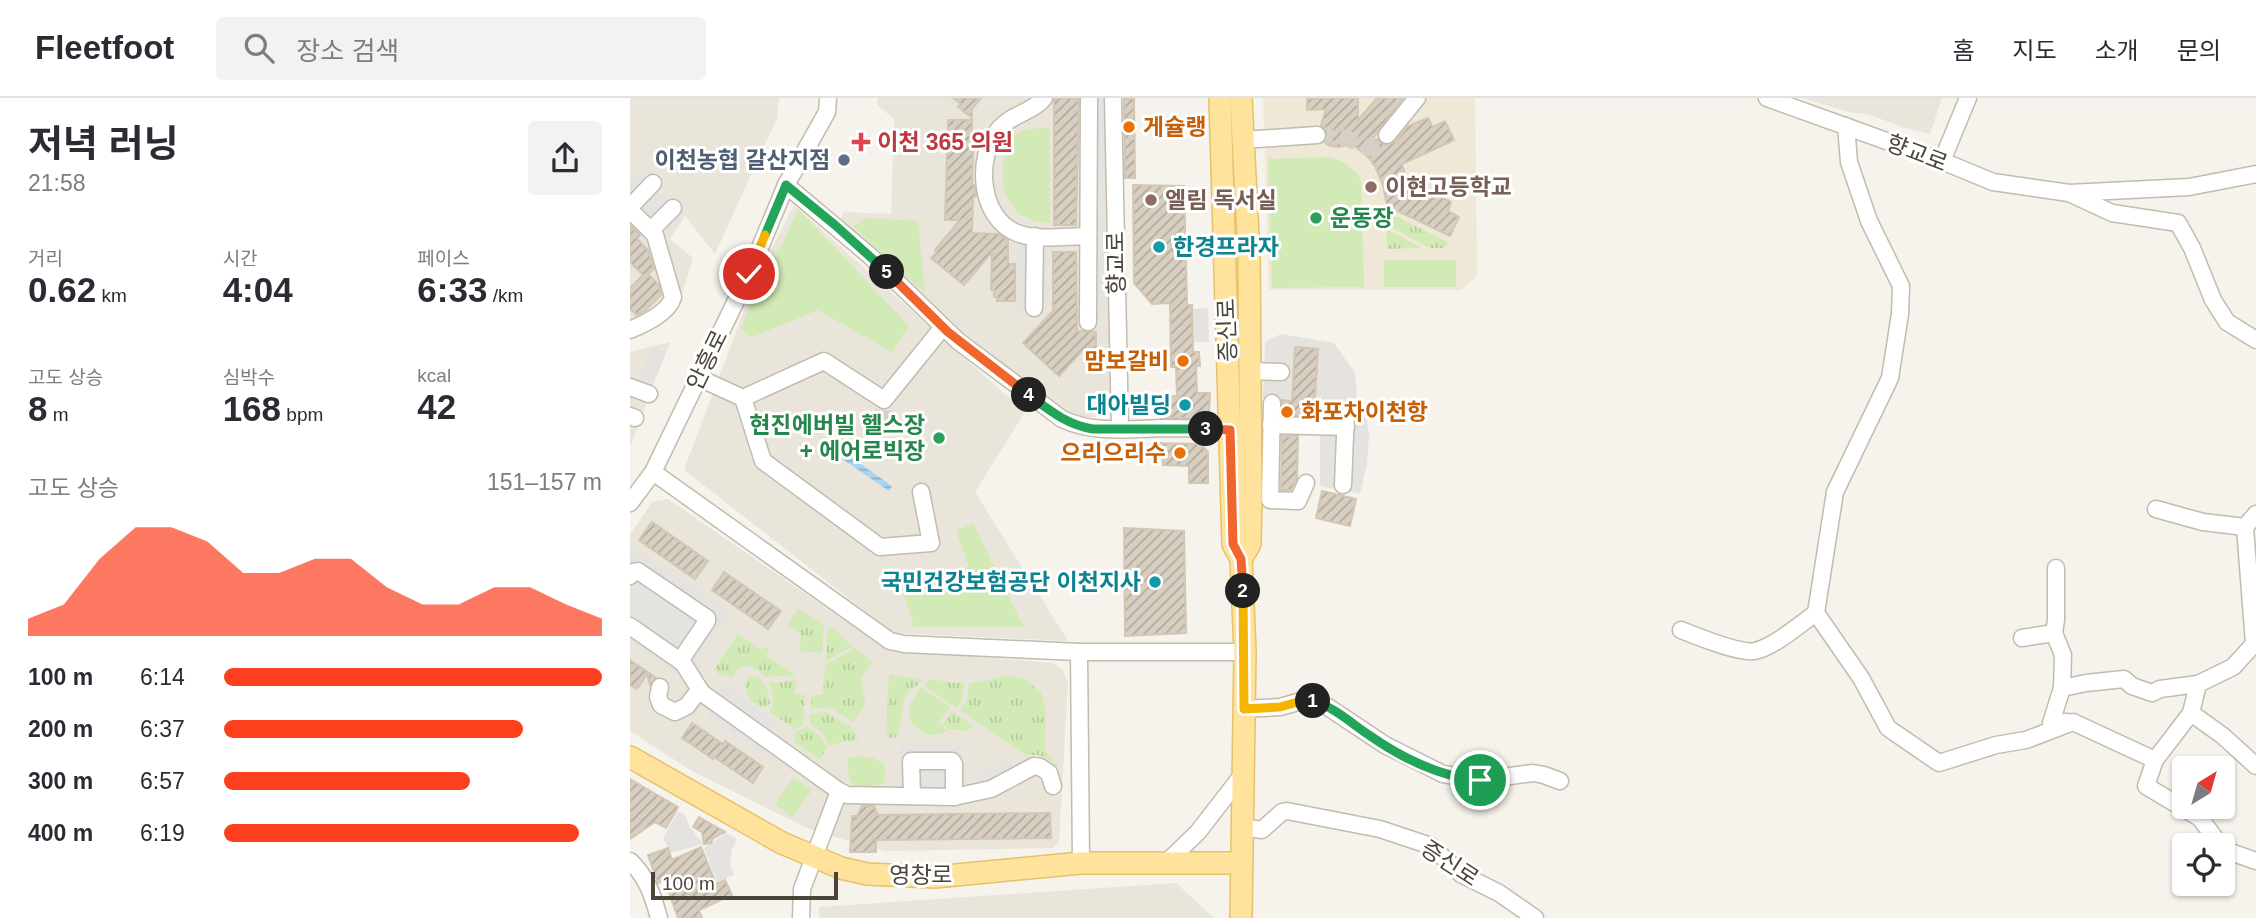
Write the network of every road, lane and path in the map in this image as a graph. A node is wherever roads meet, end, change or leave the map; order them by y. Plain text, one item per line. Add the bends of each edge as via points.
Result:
1 (828, 98) edge
2 (1044, 98) edge
3 (1089, 98) edge
4 (1113, 98) edge
5 (1220, 98) edge
6 (1241, 98) edge
7 (1417, 98) edge
8 (1767, 98) edge
9 (1968, 98) edge
10 (1846, 126) junction
11 (1317, 135) tunnel mouth
12 (1387, 135) tunnel mouth
13 (1243, 140) junction
14 (1942, 161) junction
15 (2256, 174) edge
16 (653, 183) dead end
17 (786, 185) junction
18 (2069, 193) junction
19 (673, 208) dead end
20 (630, 209) edge
21 (651, 230) junction
22 (1035, 236) junction
23 (1088, 236) junction
24 (1034, 308) dead end
25 (1088, 322) dead end
26 (943, 327) junction
27 (630, 330) edge
28 (2256, 340) edge
29 (1249, 371) junction
30 (1281, 372) dead end
31 (699, 379) junction
32 (630, 387) edge
33 (649, 394) dead end
34 (743, 398) junction
35 (1272, 403) dead end
36 (1271, 425) junction
37 (1120, 429) junction
38 (1251, 440) junction
39 (653, 472) junction
40 (1306, 483) dead end
41 (1343, 485) dead end
42 (921, 492) dead end
43 (1261, 498) junction
44 (630, 503) edge
45 (2156, 509) dead end
46 (2256, 514) edge
47 (2245, 527) junction
48 (1241, 559) junction
49 (2056, 568) dead end
50 (630, 576) edge
51 (1816, 613) junction
52 (630, 626) edge
53 (1681, 630) dead end
54 (2054, 633) junction
55 (2022, 638) dead end
56 (1079, 652) junction
57 (1245, 652) junction
58 (680, 661) junction
59 (2198, 684) junction
60 (660, 687) dead end
61 (2062, 688) junction
62 (699, 690) junction
63 (1244, 709) junction
64 (2191, 713) junction
65 (2073, 722) junction
66 (630, 757) edge
67 (2155, 760) junction
68 (2256, 766) edge
69 (1244, 774) junction
70 (1560, 781) dead end
71 (1053, 786) dead end
72 (839, 791) junction
73 (912, 796) junction
74 (954, 797) junction
75 (1242, 827) junction
76 (2211, 833) edge
77 (2235, 853) edge
78 (813, 857) junction
79 (2256, 861) edge
80 (1080, 863) junction
81 (1166, 863) junction
82 (1241, 863) junction
83 (631, 864) edge
84 (659, 918) edge
85 (801, 918) edge
86 (1241, 918) edge
87 (1535, 918) edge

1 - 17 street, 안흥로 via 827,112
2 - 22 street via 1005,123 994,135 986,156 985,183 996,217 1020,234
3 - 23 street
4 - 37 street, 향교로
5 - 38 main road, 증신로
6 - 13 main road, 증신로
7 - 12 street
8 - 10 street, 향교로
9 - 14 street
10 - 14 street, 향교로
10 - 51 street via 1849,162 1869,221 1901,286 1900,314 1890,378 1835,492
11 - 13 street
13 - 29 main road, 증신로
14 - 18 street, 향교로 via 1993,182
15 - 18 street, 향교로 via 2189,187
16 - 20 street
17 - 26 street via 869,255
17 - 31 street, 안흥로
18 - 28 street, 향교로 via 2112,213 2178,223 2227,322
19 - 21 street
20 - 21 street
21 - 27 street via 672,301 666,310
22 - 23 street
22 - 24 street
23 - 25 street
26 - 34 street via 884,400 824,361
26 - 37 street via 1062,419 1078,427
29 - 30 street
29 - 38 main road, 증신로
31 - 34 street
31 - 39 street, 안흥로
32 - 33 street
34 - 42 street via 763,461 880,547 931,543
35 - 36 street
36 - 38 street
36 - 41 street via 1346,419
37 - 38 street
38 - 43 main road, 증신로
38 - 48 main road, 증신로 via 1233,544
39 - 44 street, 안흥로
39 - 56 street via 890,641
40 - 43 street via 1298,501
43 - 48 main road, 증신로 via 1250,544
45 - 47 street
46 - 47 street
47 - 59 street via 2254,644 2233,667
48 - 57 main road, 증신로
49 - 54 street
50 - 58 street via 638,571 707,618
51 - 53 street via 1754,652
51 - 65 street via 1861,678 1888,728 1939,763
52 - 58 street
54 - 55 street
54 - 61 street via 2063,655
56 - 57 street
56 - 80 street
57 - 63 main road, 증신로
58 - 62 street
59 - 61 street via 2152,693 2124,679
59 - 64 street
60 - 62 street via 661,705 675,712 687,706
61 - 65 street via 2051,723
62 - 72 street
63 - 69 main road, 증신로
63 - 70 street via 1313,701 1443,774 1480,780 1533,774
64 - 67 street
64 - 68 street
65 - 67 street
66 - 78 main road, 영창로
67 - 76 street via 2146,786 2200,818
69 - 75 main road, 증신로
69 - 81 street via 1198,832
71 - 74 street via 1049,773 1034,766 991,789
72 - 73 street via 851,796
72 - 78 street
73 - 74 street
73 - 74 street via 911,761 952,761
75 - 82 main road, 증신로
75 - 87 street, 증신로 via 1262,830 1287,811 1390,832 1431,846 1461,874
77 - 79 street
78 - 80 main road, 영창로 via 867,874 910,877
78 - 85 street via 802,889
80 - 81 main road, 영창로
81 - 82 main road, 영창로
82 - 86 main road, 증신로
83 - 84 street via 651,891

